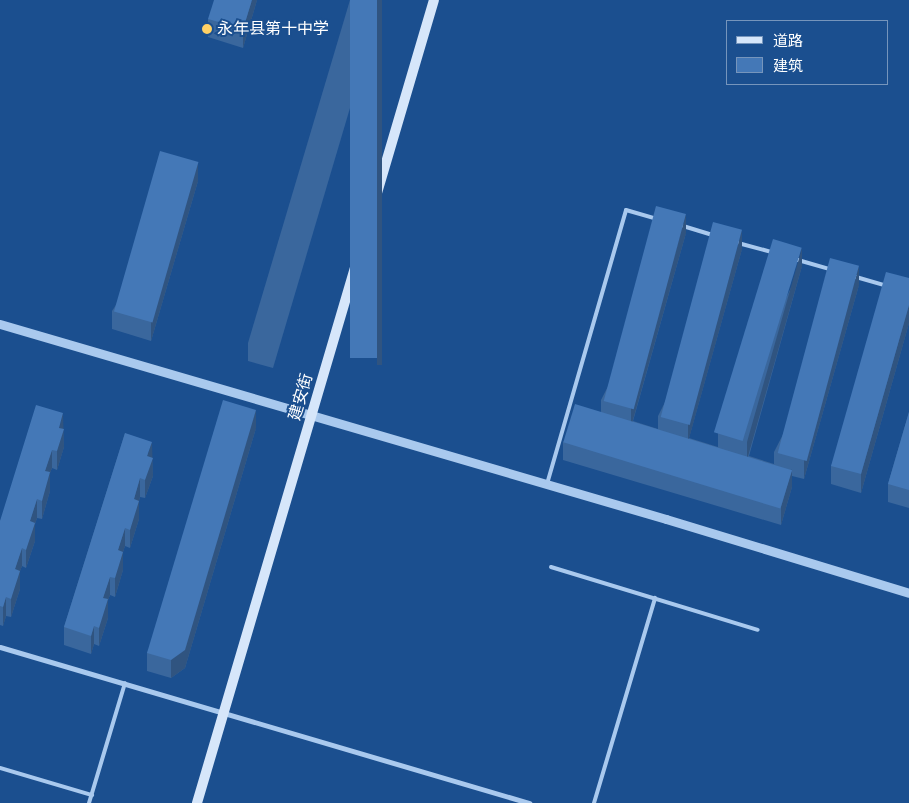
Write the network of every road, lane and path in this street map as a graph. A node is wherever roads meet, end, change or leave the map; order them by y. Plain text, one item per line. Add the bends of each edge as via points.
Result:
1 (434, 0) edge
2 (664, 221) edge
3 (673, 224) edge
4 (720, 237) edge
5 (730, 240) edge
6 (777, 254) edge
7 (796, 259) edge
8 (834, 270) edge
9 (852, 276) edge
10 (890, 287) edge
11 (0, 324) edge
12 (311, 416) junction
13 (547, 484) junction
14 (551, 567) dead end
15 (909, 593) edge
16 (655, 598) junction
17 (758, 630) dead end
18 (0, 647) edge
19 (125, 684) junction
20 (224, 712) junction
21 (0, 768) edge
22 (92, 795) junction
23 (89, 803) edge
24 (197, 803) edge
25 (529, 803) edge
26 (594, 803) edge

1 - 12 main road, 建安街
2 - 13 lane via 626,210
3 - 4 lane
5 - 6 lane
7 - 8 lane
9 - 10 lane
11 - 12 street
12 - 13 street
12 - 20 main road, 建安街
13 - 15 street
14 - 16 lane
16 - 17 lane
16 - 26 lane
18 - 19 street
19 - 20 street
19 - 22 lane
20 - 24 main road, 建安街
20 - 25 street
21 - 22 lane
22 - 23 lane

